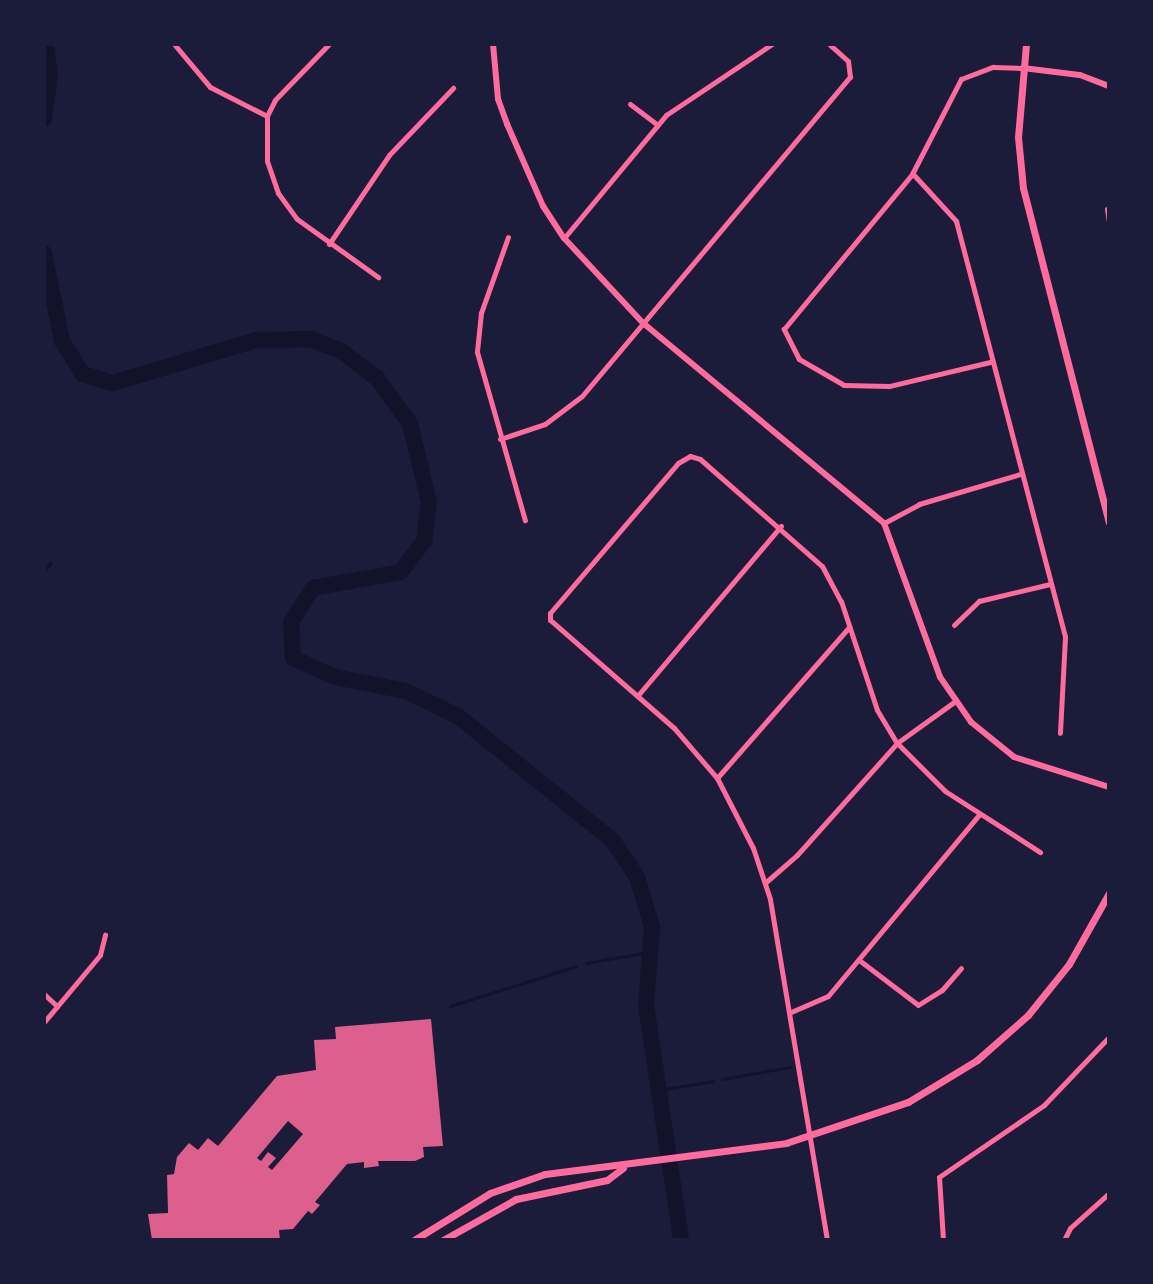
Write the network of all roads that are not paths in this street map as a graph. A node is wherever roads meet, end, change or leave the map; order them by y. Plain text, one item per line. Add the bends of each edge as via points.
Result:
1 (174, 44) edge
2 (329, 44) edge
3 (493, 44) edge
4 (772, 44) edge
5 (829, 44) edge
6 (1026, 44) edge
7 (1023, 68) junction
8 (1109, 86) edge
9 (453, 88) dead end
10 (630, 104) dead end
11 (267, 116) junction
12 (657, 124) junction
13 (912, 174) junction
14 (1107, 209) dead end
15 (1109, 222) edge
16 (508, 237) dead end
17 (564, 238) junction
18 (329, 244) junction
19 (378, 277) dead end
20 (643, 323) junction
21 (990, 362) junction
22 (500, 439) junction
23 (1020, 474) junction
24 (1109, 519) edge
25 (525, 520) dead end
26 (884, 523) junction
27 (781, 526) junction
28 (1050, 584) junction
29 (954, 625) dead end
30 (849, 626) junction
31 (639, 694) junction
32 (954, 702) junction
33 (1060, 733) dead end
34 (897, 743) junction
35 (717, 778) junction
36 (1109, 787) edge
37 (979, 815) junction
38 (1040, 852) dead end
39 (766, 882) junction
40 (1109, 893) edge
41 (105, 935) dead end
42 (859, 960) junction
43 (961, 968) dead end
44 (44, 994) edge
45 (57, 1006) junction
46 (791, 1012) junction
47 (44, 1022) edge
48 (1109, 1037) edge
49 (812, 1138) junction
50 (623, 1168) junction
51 (1109, 1193) edge
52 (477, 1199) junction
53 (495, 1209) junction
54 (483, 1214) junction
55 (414, 1240) edge
56 (443, 1240) edge
57 (827, 1240) edge
58 (943, 1240) edge
59 (1064, 1240) edge

1 - 11 street via 210,87
2 - 11 street via 288,81
3 - 17 street via 498,99 507,124 543,206
4 - 12 street via 680,101
5 - 20 street via 848,61 850,77
6 - 7 main road
7 - 8 street via 1080,75
7 - 13 street via 993,67 961,79
7 - 24 main road via 1018,137 1023,188
9 - 18 street via 389,155
10 - 12 street
11 - 18 street via 267,161 278,193 297,219
12 - 17 street
13 - 21 street via 956,221
13 - 21 street via 788,322 784,337 818,374 859,387 889,386
14 - 15 street
16 - 22 street via 476,339
17 - 20 street
18 - 19 street
20 - 22 street via 569,409
20 - 26 street
21 - 23 street
22 - 25 street
23 - 26 street via 919,504
23 - 28 street
26 - 32 street via 931,657
27 - 30 street via 822,566
27 - 31 street
27 - 31 street via 718,471 690,456 672,469 565,593 550,620
28 - 29 street via 979,601
28 - 33 street via 1066,658
30 - 34 street via 877,710
30 - 35 street
31 - 35 street
32 - 34 street
32 - 36 street via 1014,757
34 - 37 street via 932,780
34 - 39 street via 797,855
35 - 39 street
37 - 38 street
37 - 42 street
39 - 46 street
40 - 49 main road via 1069,964 993,1048 908,1102
41 - 45 street via 100,955
42 - 43 street via 918,1005 942,990
42 - 46 street via 828,996
44 - 45 street
45 - 47 street
46 - 49 street
48 - 58 street via 1044,1105 939,1177
49 - 50 main road
49 - 57 street
50 - 52 main road via 603,1163 545,1174
50 - 53 main road via 607,1180 551,1189
51 - 59 street
52 - 53 main road
52 - 54 main road
52 - 55 main road
53 - 54 main road
54 - 56 main road

